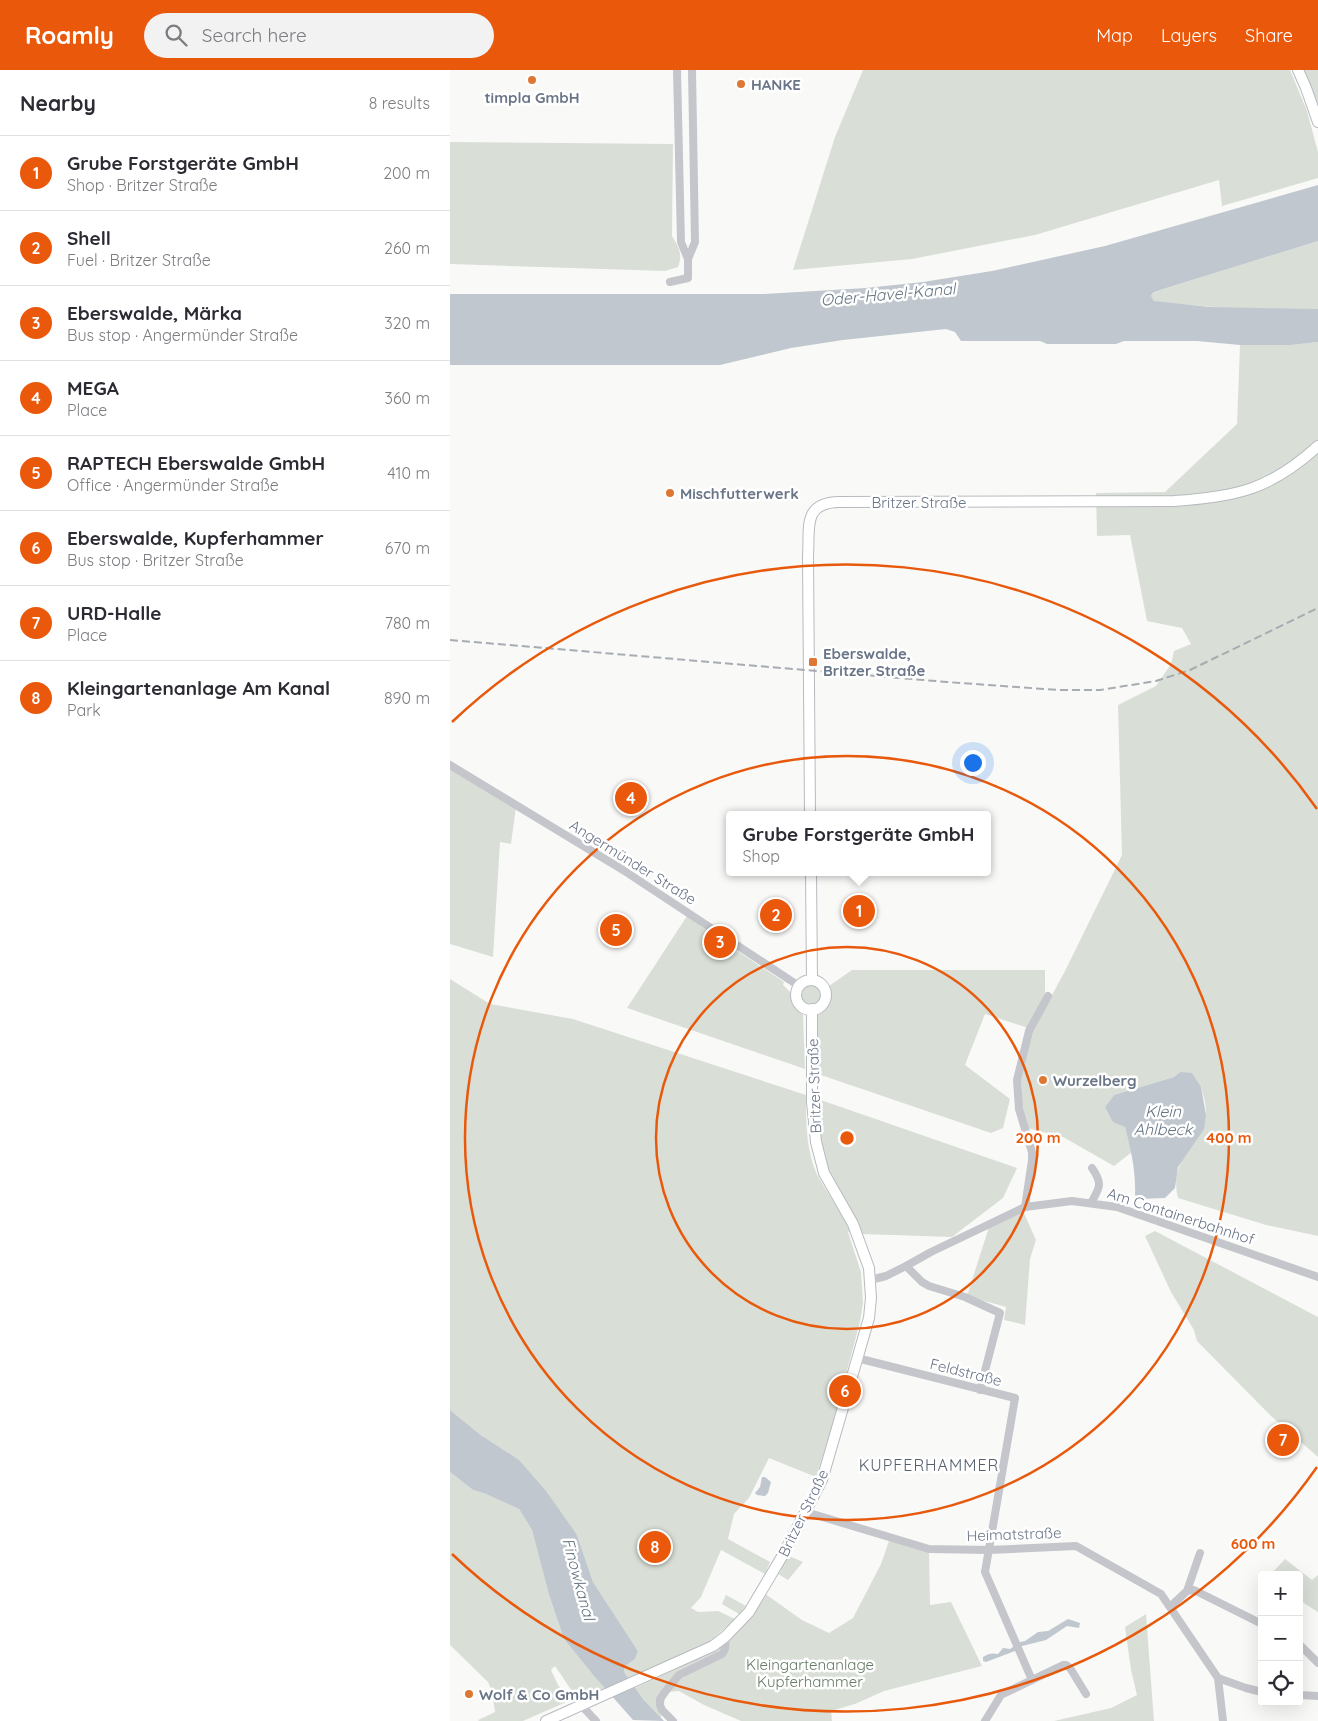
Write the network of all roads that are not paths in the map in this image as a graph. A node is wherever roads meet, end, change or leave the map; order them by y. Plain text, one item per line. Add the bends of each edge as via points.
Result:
1 (678, 70) edge
2 (692, 70) edge
3 (1298, 70) edge
4 (1318, 122) edge
5 (681, 242) junction
6 (695, 242) junction
7 (688, 258) junction
8 (670, 282) dead end
9 (1318, 446) edge
10 (450, 765) edge
11 (810, 811) edge
12 (811, 876) edge
13 (812, 980) junction
14 (799, 986) junction
15 (1048, 996) dead end
16 (812, 1009) junction
17 (1092, 1168) dead end
18 (1091, 1203) junction
19 (1025, 1207) junction
20 (906, 1266) junction
21 (1318, 1276) edge
22 (870, 1280) junction
23 (857, 1358) junction
24 (980, 1390) junction
25 (806, 1512) junction
26 (989, 1550) junction
27 (1200, 1553) dead end
28 (1187, 1591) junction
29 (1171, 1606) junction
30 (1258, 1622) edge
31 (726, 1636) junction
32 (1303, 1648) edge
33 (1318, 1663) edge
34 (1218, 1678) junction
35 (1032, 1680) junction
36 (1258, 1691) edge
37 (1086, 1694) dead end
38 (1303, 1695) edge
39 (1318, 1696) edge
40 (581, 1705) junction
41 (546, 1721) edge
42 (596, 1721) edge
43 (673, 1721) edge
44 (985, 1721) edge
45 (1223, 1721) edge

1 - 5 street
2 - 6 street
3 - 4 main road
5 - 6 street via 686,245
5 - 7 street
6 - 7 street
7 - 8 street via 688,278
9 - 11 main road, Britzer Straße via 1274,479 1243,492 1208,499 829,502 820,505 810,518 808,556
10 - 14 street, Angermünder Straße via 623,870
12 - 13 main road
13 - 14 main road
13 - 16 main road via 821,984 826,994 822,1004
14 - 16 main road via 800,1004
15 - 19 street via 1029,1031 1017,1080 1020,1109 1032,1152
16 - 22 main road, Britzer Straße via 812,1102 816,1142 824,1172 858,1236
17 - 18 street via 1100,1188
18 - 19 street, Am Containerbahnhof via 1061,1201
18 - 21 street, Am Containerbahnhof via 1117,1207
19 - 20 street, Am Containerbahnhof
20 - 22 street, Am Containerbahnhof
20 - 24 street via 922,1282 1000,1312
22 - 23 main road, Britzer Straße via 869,1318
23 - 24 street, Feldstraße
23 - 25 main road, Britzer Straße via 822,1480
24 - 26 street, Feldstraße via 1015,1398
25 - 26 street, Heimatstraße via 929,1549
25 - 31 main road, Britzer Straße via 749,1612
26 - 29 street, Heimatstraße via 1076,1546 1161,1594
26 - 35 street, Feldstraße via 985,1572
27 - 28 street
28 - 29 street
28 - 30 street via 1194,1590
29 - 34 street, Heimatstraße
31 - 40 main road, Britzer Straße via 713,1646
31 - 43 street via 722,1654 679,1675 660,1699 662,1710
32 - 33 street
34 - 36 street
34 - 45 street, Heimatstraße
35 - 37 street via 1066,1665
35 - 44 street via 1001,1695
38 - 39 street
40 - 41 main road, Britzer Straße
40 - 42 street

